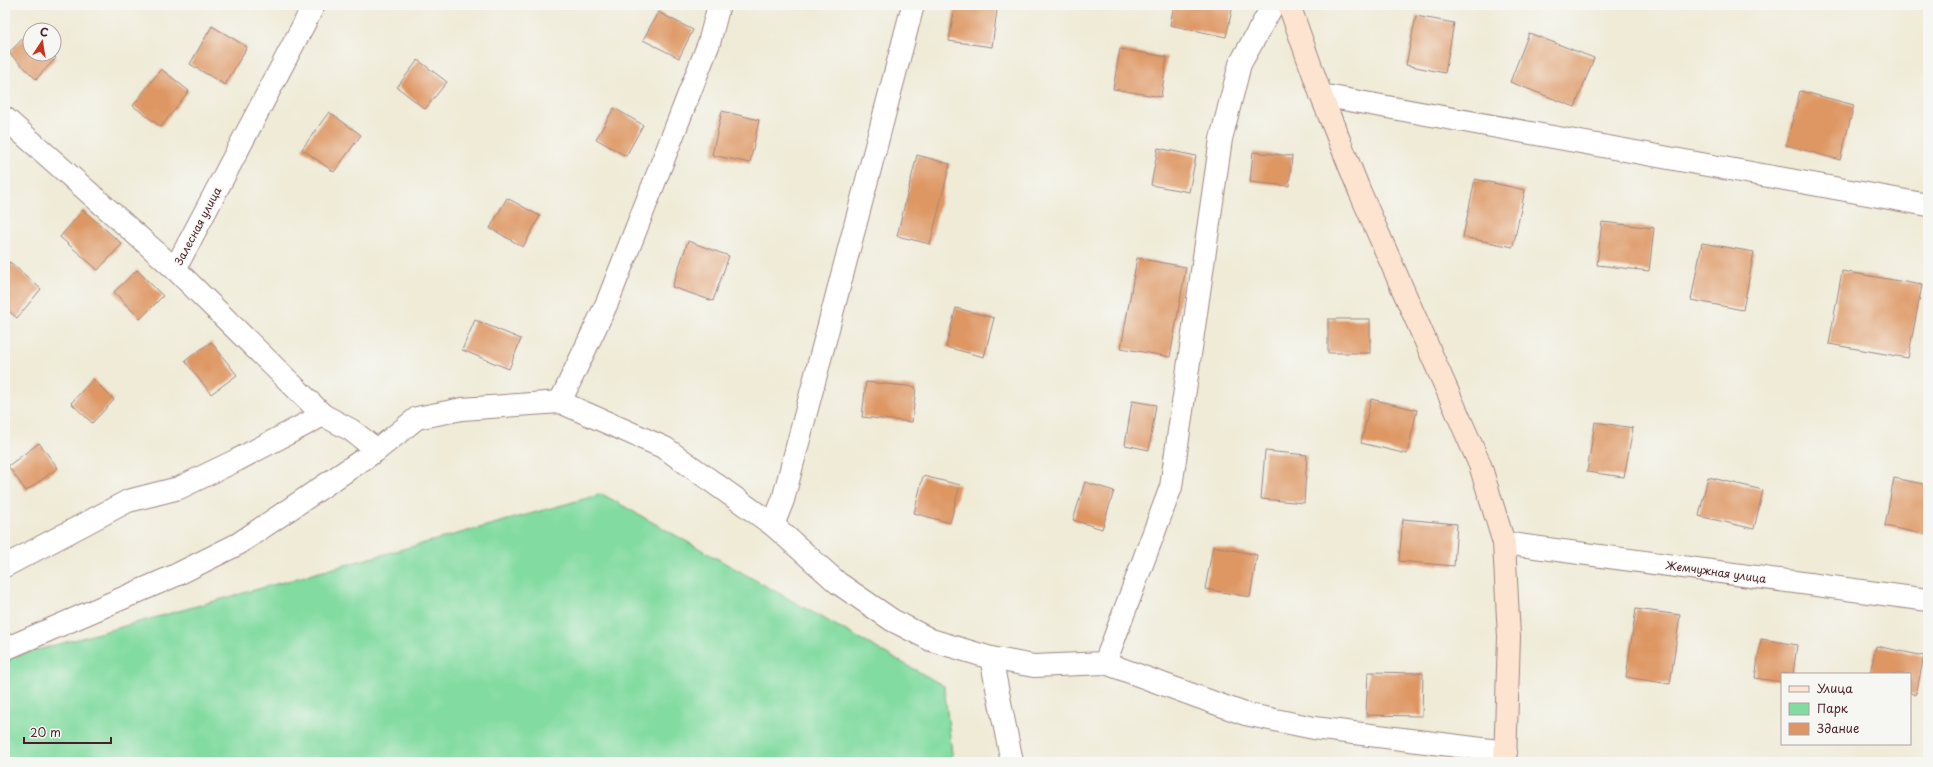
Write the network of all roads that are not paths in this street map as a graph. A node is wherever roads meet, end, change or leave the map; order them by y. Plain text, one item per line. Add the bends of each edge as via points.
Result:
1 (314, 5) edge
2 (719, 5) edge
3 (913, 5) edge
4 (1273, 5) edge
5 (1289, 5) edge
6 (1321, 95) junction
7 (5, 118) edge
8 (1928, 205) edge
9 (175, 269) junction
10 (560, 402) junction
11 (323, 415) junction
12 (377, 450) junction
13 (773, 525) junction
14 (1504, 543) junction
15 (5, 566) edge
16 (1928, 600) edge
17 (5, 649) edge
18 (991, 658) junction
19 (1105, 663) junction
20 (1505, 757) edge
21 (1012, 762) edge

1 - 9 street, Залесная улица
2 - 10 street via 709,43 610,296
3 - 13 street via 783,500
4 - 19 street via 1240,64 1221,139 1171,487
5 - 6 street
6 - 8 street
6 - 14 street via 1363,199 1480,465
7 - 9 street
9 - 11 street, Залесная улица
10 - 12 street via 462,409 417,418
10 - 13 street via 665,448
11 - 12 street, Залесная улица via 351,430
11 - 15 street via 179,488 128,501
12 - 17 street via 238,544 174,576
13 - 18 street via 838,583 892,620 931,640
14 - 16 street, Жемчужная улица
14 - 20 street via 1509,637
18 - 19 street via 1034,666
18 - 21 street
19 - 20 street via 1245,714 1314,728

